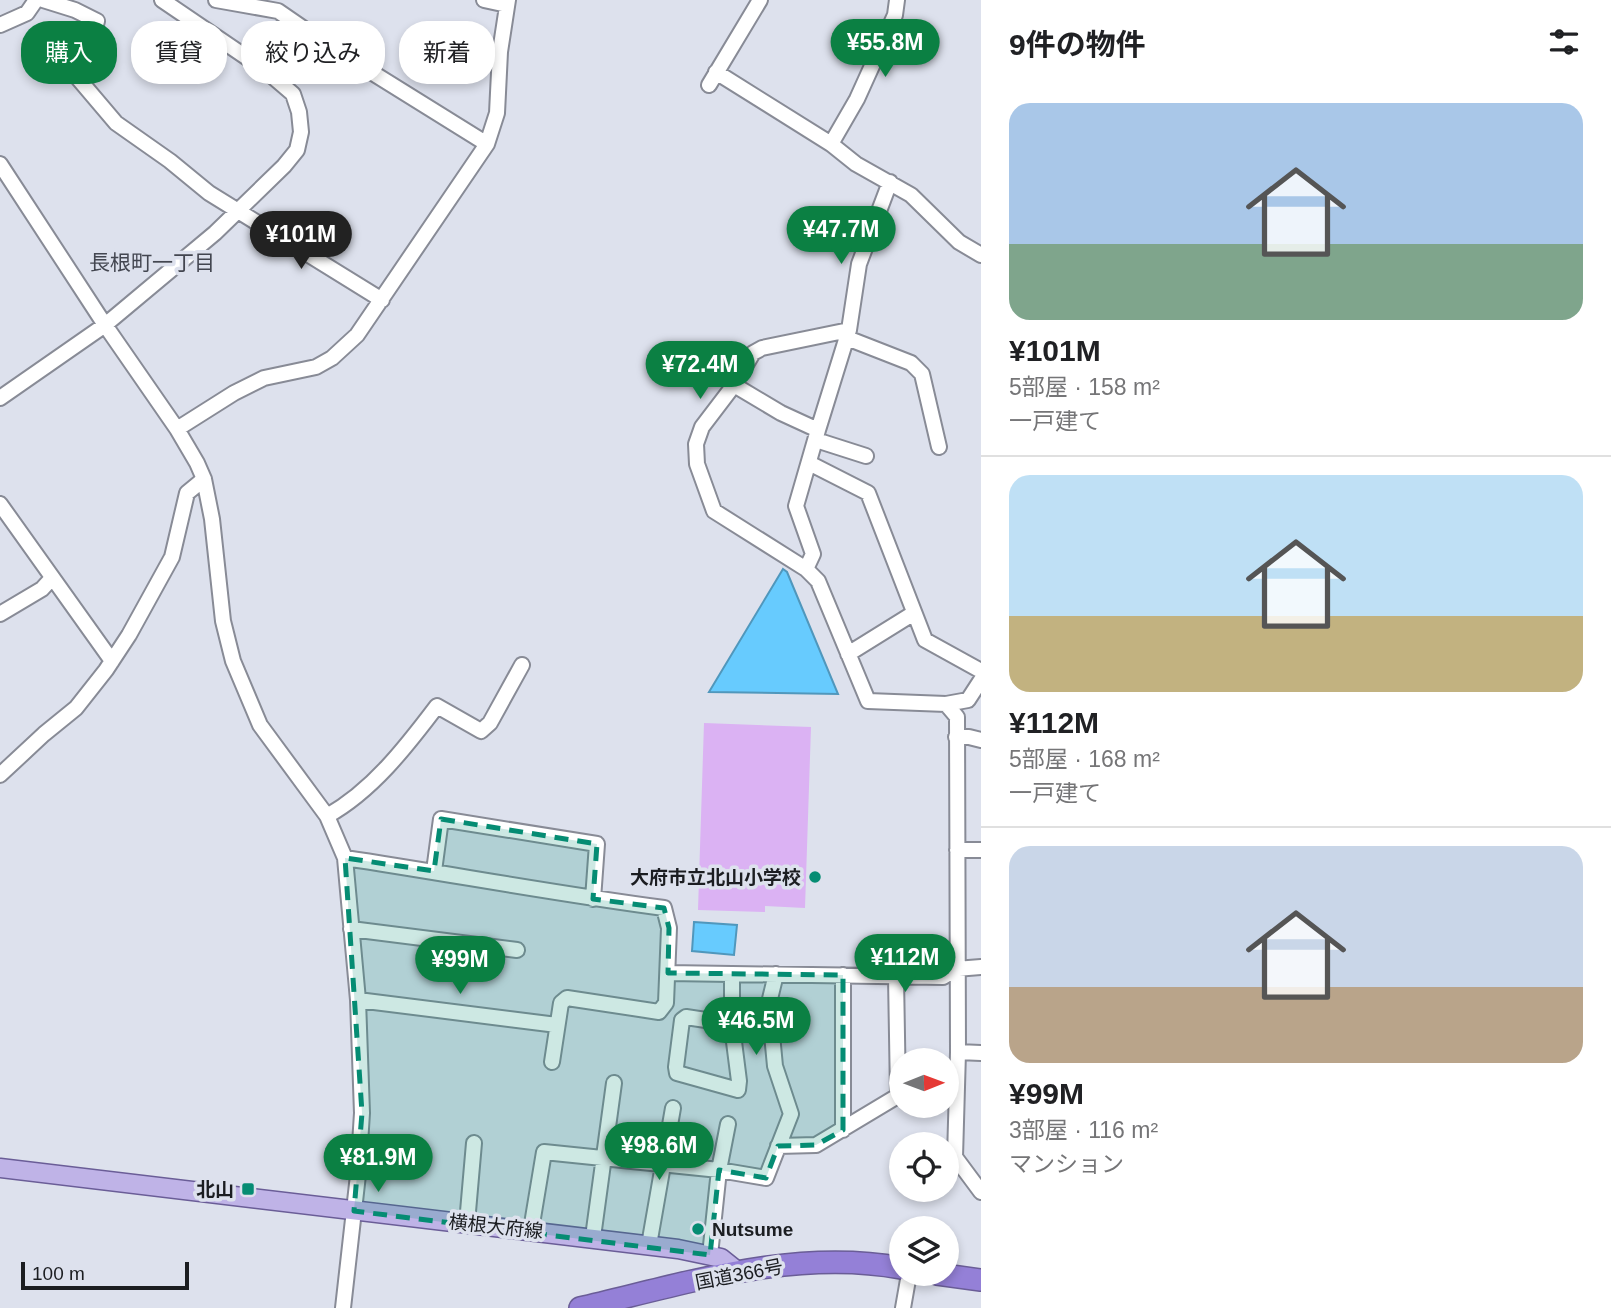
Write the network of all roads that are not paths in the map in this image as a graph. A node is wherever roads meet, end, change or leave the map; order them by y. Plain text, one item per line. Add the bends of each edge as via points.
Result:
1 (36, 0) edge
2 (43, 0) edge
3 (162, 0) edge
4 (216, 0) edge
5 (484, 0) edge
6 (760, 0) edge
7 (897, 0) edge
8 (507, 2) edge
9 (0, 25) edge
10 (487, 144) junction
11 (831, 144) junction
12 (0, 164) edge
13 (4, 180) edge
14 (890, 182) junction
15 (238, 211) junction
16 (981, 255) edge
17 (382, 300) junction
18 (105, 325) junction
19 (848, 334) junction
20 (734, 385) junction
21 (0, 398) edge
22 (177, 429) junction
23 (817, 435) junction
24 (939, 447) dead end
25 (866, 456) dead end
26 (808, 463) junction
27 (204, 480) junction
28 (0, 504) edge
29 (806, 569) junction
30 (52, 578) junction
31 (914, 613) junction
32 (0, 614) edge
33 (848, 654) junction
34 (112, 661) junction
35 (522, 665) dead end
36 (981, 671) edge
37 (981, 680) edge
38 (946, 704) junction
39 (957, 737) junction
40 (981, 740) edge
41 (0, 775) edge
42 (327, 817) junction
43 (957, 850) junction
44 (981, 850) edge
45 (345, 858) junction
46 (434, 871) junction
47 (593, 899) junction
48 (351, 929) junction
49 (517, 950) dead end
50 (981, 967) edge
51 (956, 969) junction
52 (668, 973) junction
53 (732, 974) junction
54 (776, 974) junction
55 (843, 975) junction
56 (896, 977) junction
57 (358, 1000) junction
58 (732, 1024) junction
59 (557, 1025) junction
60 (898, 1048) edge
61 (957, 1048) edge
62 (959, 1052) edge
63 (981, 1053) edge
64 (552, 1062) dead end
65 (614, 1083) dead end
66 (889, 1101) edge
67 (673, 1108) dead end
68 (953, 1118) edge
69 (727, 1124) dead end
70 (843, 1130) junction
71 (474, 1143) dead end
72 (778, 1146) junction
73 (605, 1157) junction
74 (665, 1165) junction
75 (0, 1168) edge
76 (719, 1170) junction
77 (981, 1192) edge
78 (355, 1211) junction
79 (467, 1223) junction
80 (531, 1230) junction
81 (593, 1237) junction
82 (649, 1245) junction
83 (710, 1255) junction
84 (889, 1267) edge
85 (736, 1270) junction
86 (959, 1277) edge
87 (981, 1280) edge
88 (907, 1286) edge
89 (343, 1308) edge
90 (580, 1308) edge
91 (903, 1308) edge

1 - 9 street via 27,13
2 - 15 street via 97,21 70,64 71,70 116,123
3 - 15 street via 293,94 301,132 297,150
4 - 10 street via 278,11
5 - 8 street
6 - 11 street via 713,78
7 - 11 street via 895,15 857,99
8 - 10 street via 497,113
10 - 17 street
11 - 14 street
12 - 13 street
13 - 18 street
14 - 16 street via 911,195 959,242
14 - 19 street via 859,264
15 - 17 street
15 - 18 street
17 - 22 street via 357,335 332,358 316,367 264,378
18 - 21 street
18 - 22 street
19 - 20 street via 762,348 753,353
19 - 23 street
19 - 24 street via 911,363 922,374
20 - 23 street
20 - 29 street via 702,427 696,444 696,464 704,486 714,511
22 - 27 street
23 - 25 street
23 - 26 street
26 - 29 street via 796,506 813,554
26 - 31 street via 868,493
27 - 34 street via 187,493 172,557
27 - 42 street via 223,621 233,661 268,739
28 - 30 street
29 - 33 street via 818,581
30 - 32 street
30 - 34 street
31 - 33 street
31 - 36 street via 925,640
33 - 38 street via 868,701
34 - 41 street via 76,708
35 - 42 street via 481,731 436,706 359,796
37 - 38 street via 968,700
38 - 39 street via 957,717
39 - 40 street
39 - 43 street
42 - 45 street
43 - 44 street
43 - 51 street
45 - 46 street
45 - 48 street
46 - 47 street
46 - 47 street via 441,819 597,844
47 - 52 street via 664,908 669,928
48 - 49 street
48 - 57 street
50 - 51 street
51 - 56 street via 943,976
51 - 61 street
52 - 53 street
52 - 59 street via 666,1003 659,1012 567,998 561,1003
53 - 54 street
53 - 58 street
54 - 55 street
54 - 72 street via 769,1003 775,1066 792,1114
55 - 56 street
55 - 70 street
56 - 60 street
57 - 59 street
57 - 78 street via 362,1113
58 - 58 street via 738,1090 677,1073 682,1020
59 - 64 street
62 - 63 street
65 - 73 street
66 - 70 street
67 - 74 street
68 - 77 street via 955,1157
69 - 76 street
70 - 72 street via 816,1145
71 - 79 street
72 - 76 street via 766,1178
73 - 74 street
73 - 80 street via 544,1152
73 - 81 street
74 - 76 street
74 - 82 street
75 - 78 main road, 横根大府線
76 - 83 street
78 - 79 main road, 横根大府線
78 - 89 street
79 - 80 main road, 横根大府線
80 - 81 main road, 横根大府線
81 - 82 main road, 横根大府線
82 - 83 main road, 横根大府線
83 - 85 main road, 横根大府線
84 - 85 highway, 国道366号 via 833,1262
85 - 90 highway, 国道366号
86 - 87 highway
88 - 91 street

